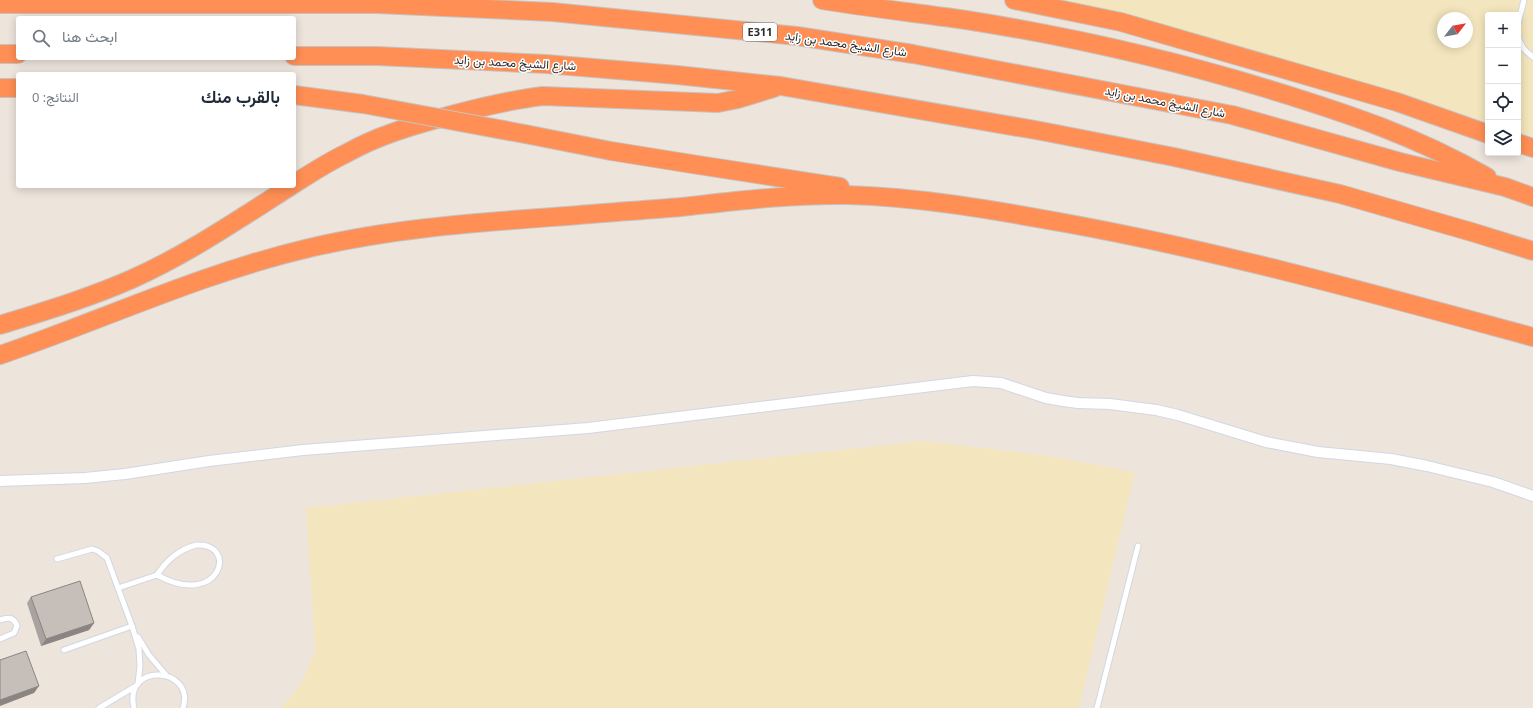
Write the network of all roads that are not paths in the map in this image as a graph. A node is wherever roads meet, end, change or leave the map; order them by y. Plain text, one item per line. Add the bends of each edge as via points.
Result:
1 (822, 0) edge
2 (1014, 0) edge
3 (1524, 0) edge
4 (0, 4) edge
5 (1521, 12) edge
6 (1521, 45) edge
7 (0, 54) edge
8 (16, 54) edge
9 (296, 56) edge
10 (1533, 57) edge
11 (781, 86) junction
12 (0, 88) edge
13 (16, 88) edge
14 (296, 95) edge
15 (1485, 133) edge
16 (1521, 144) edge
17 (1533, 148) edge
18 (296, 183) edge
19 (1505, 187) junction
20 (288, 188) edge
21 (1533, 197) edge
22 (899, 198) junction
23 (1533, 251) edge
24 (0, 325) edge
25 (1533, 337) edge
26 (0, 355) edge
27 (0, 481) edge
28 (1533, 496) edge
29 (1138, 546) dead end
30 (57, 559) dead end
31 (157, 576) junction
32 (118, 588) junction
33 (0, 620) edge
34 (132, 626) junction
35 (0, 639) edge
36 (64, 650) dead end
37 (167, 676) junction
38 (137, 685) junction
39 (98, 708) edge
40 (134, 708) edge
41 (183, 708) edge
42 (1097, 708) edge

1 - 19 highway via 1022,30 1131,52 1228,77 1328,107 1389,129 1448,156
2 - 15 highway via 1121,22 1396,102
3 - 5 lane
4 - 19 highway, شارع الشيخ محمد بن زايد / E311 via 377,4 552,12 797,36 913,54 1232,115 1400,162
6 - 10 lane
7 - 8 highway
9 - 11 highway, شارع الشيخ محمد بن زايد via 377,56 546,64
11 - 18 highway via 718,103 543,96 516,99 417,124 381,137 347,152
11 - 23 highway, شارع الشيخ محمد بن زايد via 1174,157 1340,194
12 - 13 highway
14 - 22 highway, bridge via 363,104 611,151 820,183
16 - 17 highway
19 - 21 highway, شارع الشيخ محمد بن زايد / E311
20 - 24 highway via 217,235 173,259 84,299
22 - 25 highway via 1032,217 1168,244 1308,276
22 - 26 highway via 833,195 753,198 426,227 386,233 307,248 226,270
27 - 28 street via 85,478 303,450 588,428 973,381 1001,383 1063,401 1156,410 1266,442 1311,451 1391,459 1428,466 1493,482
29 - 42 lane
30 - 32 lane via 87,550 98,551 107,558
31 - 31 lane via 173,583 197,585 209,581 218,573 219,562 215,552 207,546 196,545 175,555
31 - 32 lane
32 - 34 lane
33 - 35 lane via 12,618 17,626 14,634
34 - 36 lane
34 - 37 lane via 149,655
34 - 38 lane via 140,653
37 - 38 lane via 148,676
37 - 41 lane via 179,684 182,690
38 - 39 lane
38 - 40 lane via 132,701

